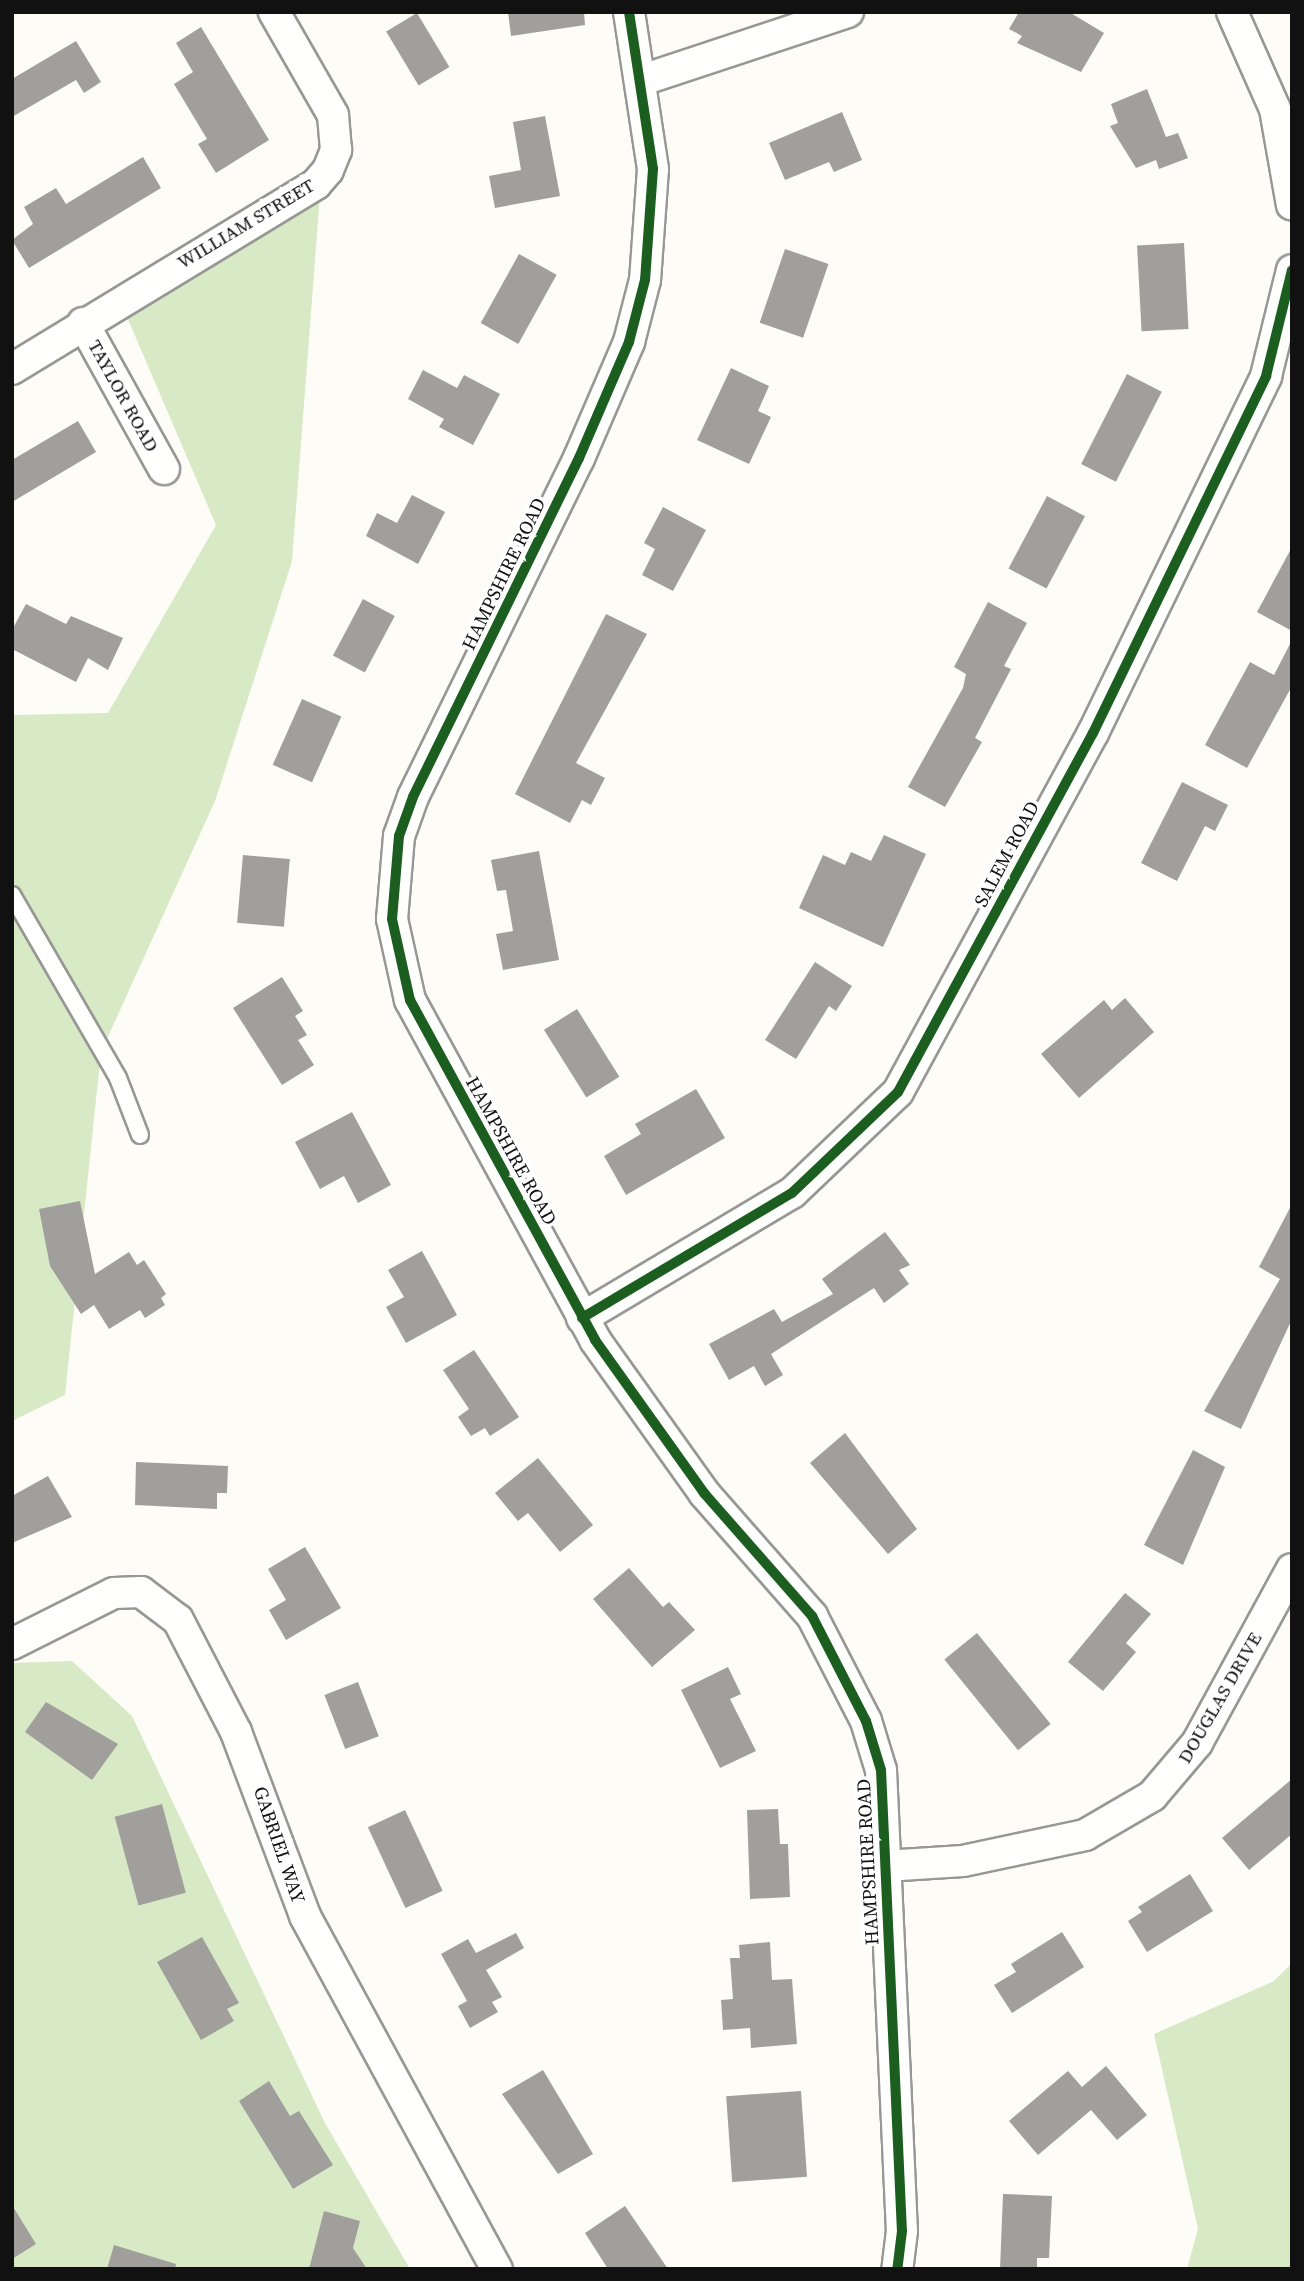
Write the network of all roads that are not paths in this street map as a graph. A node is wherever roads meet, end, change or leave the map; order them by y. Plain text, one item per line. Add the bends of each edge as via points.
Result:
1 (274, 12) edge
2 (629, 12) edge
3 (848, 12) edge
4 (1232, 12) edge
5 (642, 80) junction
6 (1292, 205) edge
7 (1292, 270) edge
8 (1288, 315) edge
9 (83, 323) junction
10 (12, 369) edge
11 (164, 469) dead end
12 (12, 895) edge
13 (140, 1135) dead end
14 (582, 1318) junction
15 (1292, 1569) edge
16 (12, 1644) edge
17 (886, 1866) junction
18 (497, 2269) edge
19 (897, 2269) edge

1 - 9 street, WILLIAM STREET via 333,115 336,150 328,170 316,184
2 - 5 street, HAMPSHIRE ROAD
3 - 5 street
4 - 6 street via 1275,109
5 - 14 street, HAMPSHIRE ROAD via 653,225 629,341 413,797 392,877 391,919 410,1000
7 - 8 street, SALEM ROAD
8 - 14 street, SALEM ROAD via 1266,376 1093,733 898,1093 792,1193
9 - 10 street, WILLIAM STREET
9 - 11 street, TAYLOR ROAD
12 - 13 lane via 118,1078
14 - 17 street, HAMPSHIRE ROAD via 646,1419 775,1569 842,1667 881,1770
15 - 17 street, DOUGLAS DRIVE via 1197,1743 1152,1796 1085,1835 1039,1847
16 - 18 street, GABRIEL WAY via 114,1593 141,1592 178,1620 236,1732 304,1916
17 - 19 street, HAMPSHIRE ROAD via 902,2231

